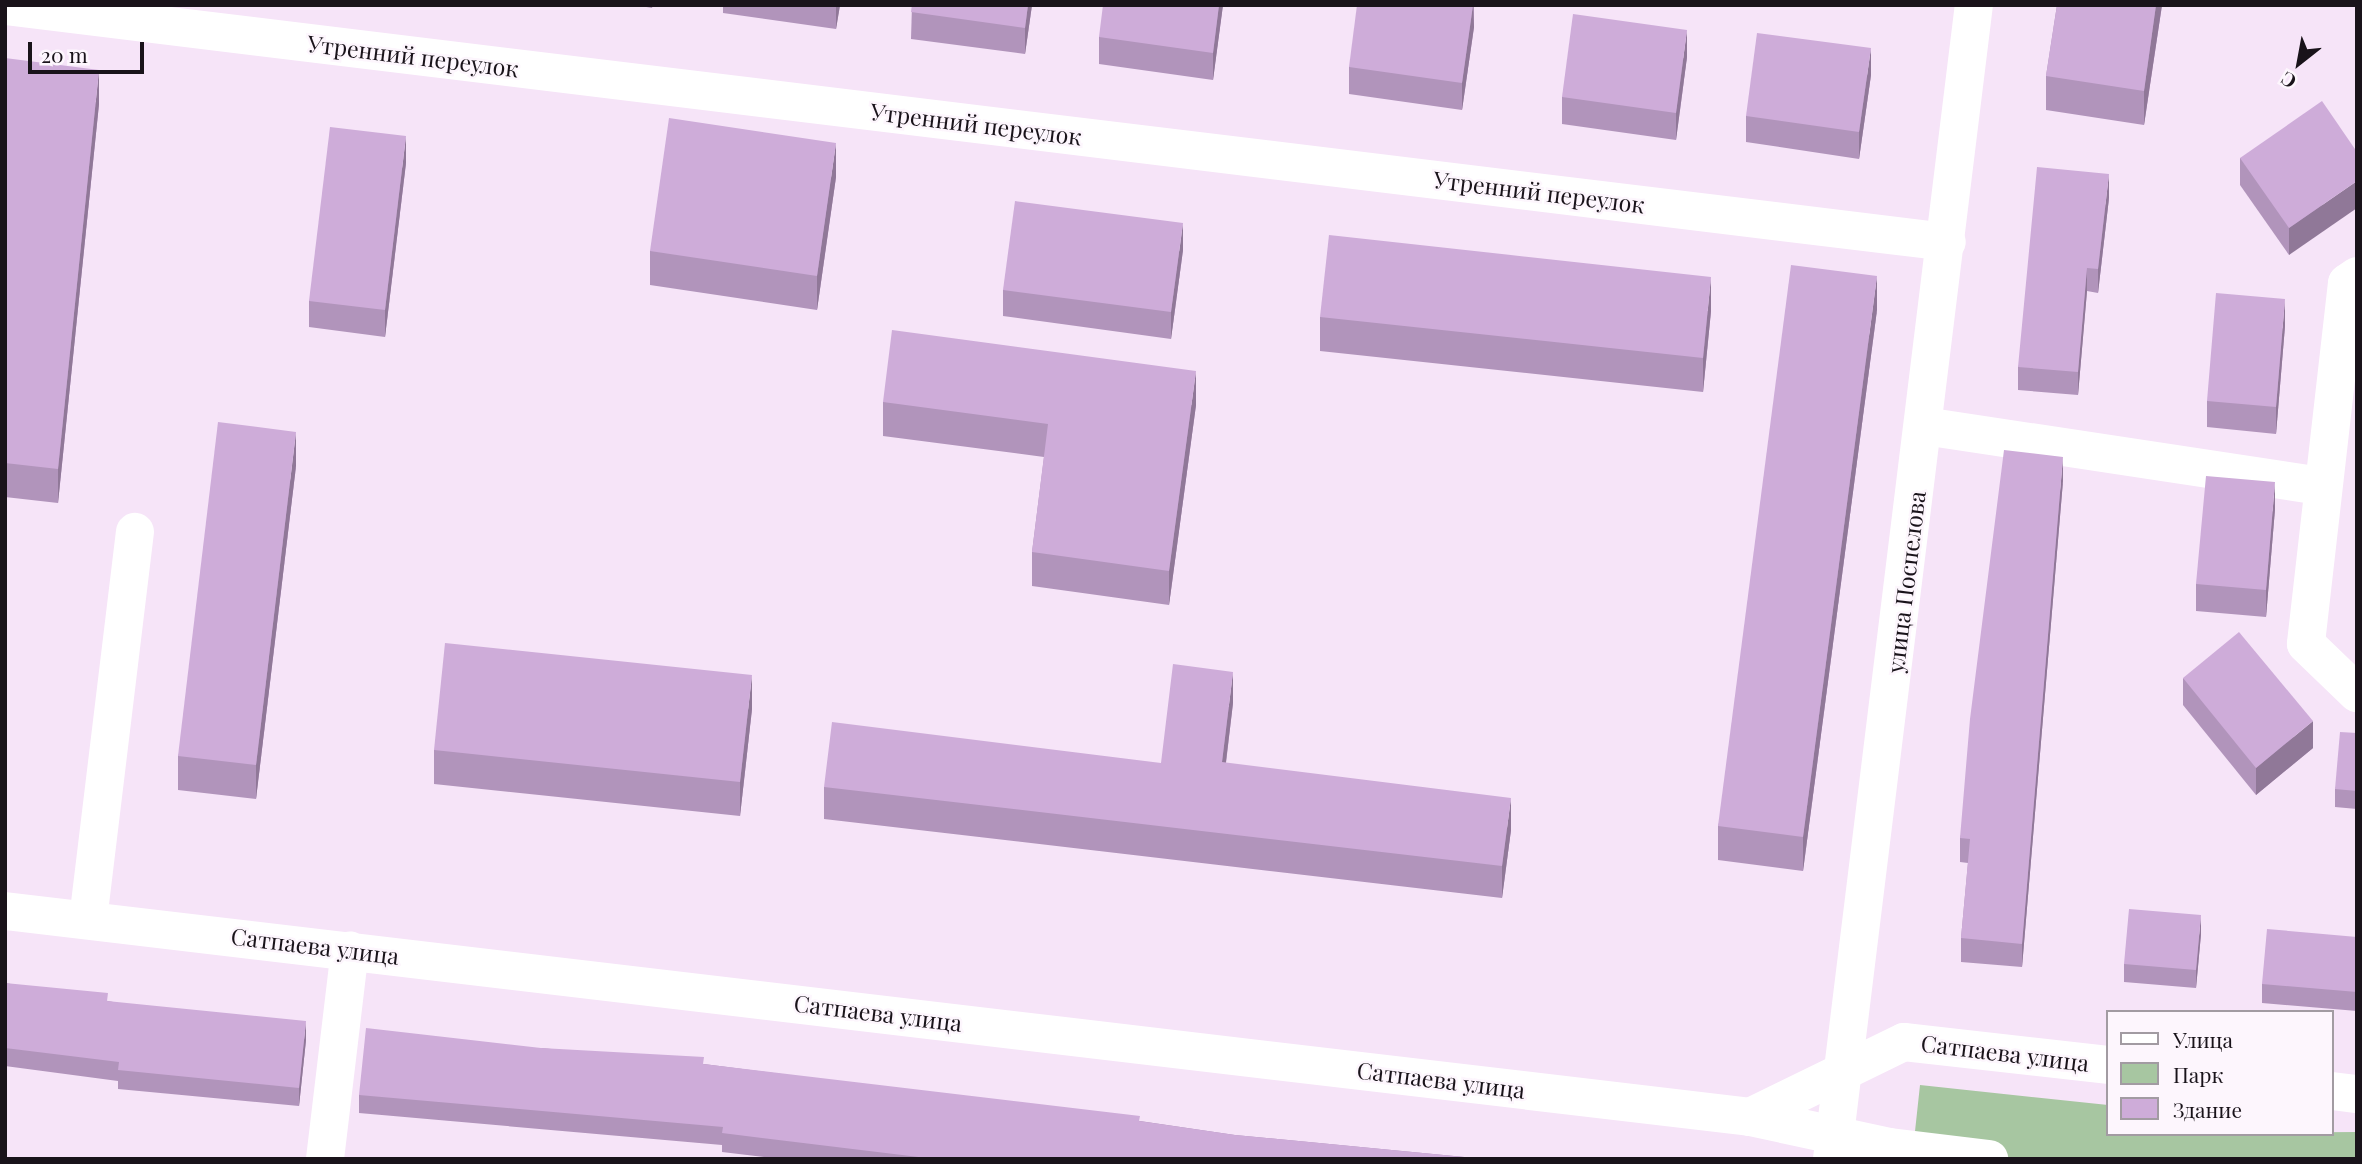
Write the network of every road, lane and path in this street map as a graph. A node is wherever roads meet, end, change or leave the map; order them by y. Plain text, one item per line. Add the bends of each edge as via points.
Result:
1 (1974, 5) edge
2 (5, 6) edge
3 (1947, 242) junction
4 (2357, 276) edge
5 (1924, 426) junction
6 (2321, 486) junction
7 (135, 532) dead end
8 (2357, 693) edge
9 (5, 911) edge
10 (89, 920) junction
11 (350, 950) junction
12 (2106, 1065) edge
13 (1847, 1070) junction
14 (2334, 1091) edge
15 (2357, 1094) edge
16 (1750, 1117) junction
17 (1834, 1147) edge
18 (324, 1159) edge
19 (1989, 1159) edge

1 - 3 street, улица Поспелова
2 - 3 street, Утренний переулок
3 - 5 street, улица Поспелова
4 - 6 street via 2347,283
5 - 6 street
5 - 13 street, улица Поспелова
6 - 8 street via 2306,643
7 - 10 street
9 - 10 street, Сатпаева улица
10 - 11 street, Сатпаева улица
11 - 16 street, Сатпаева улица
11 - 18 street
12 - 13 street, Сатпаева улица via 1905,1042
13 - 16 street, Сатпаева улица
13 - 17 street, улица Поспелова
14 - 15 street
16 - 17 street, Сатпаева улица
17 - 19 street, Сатпаева улица

